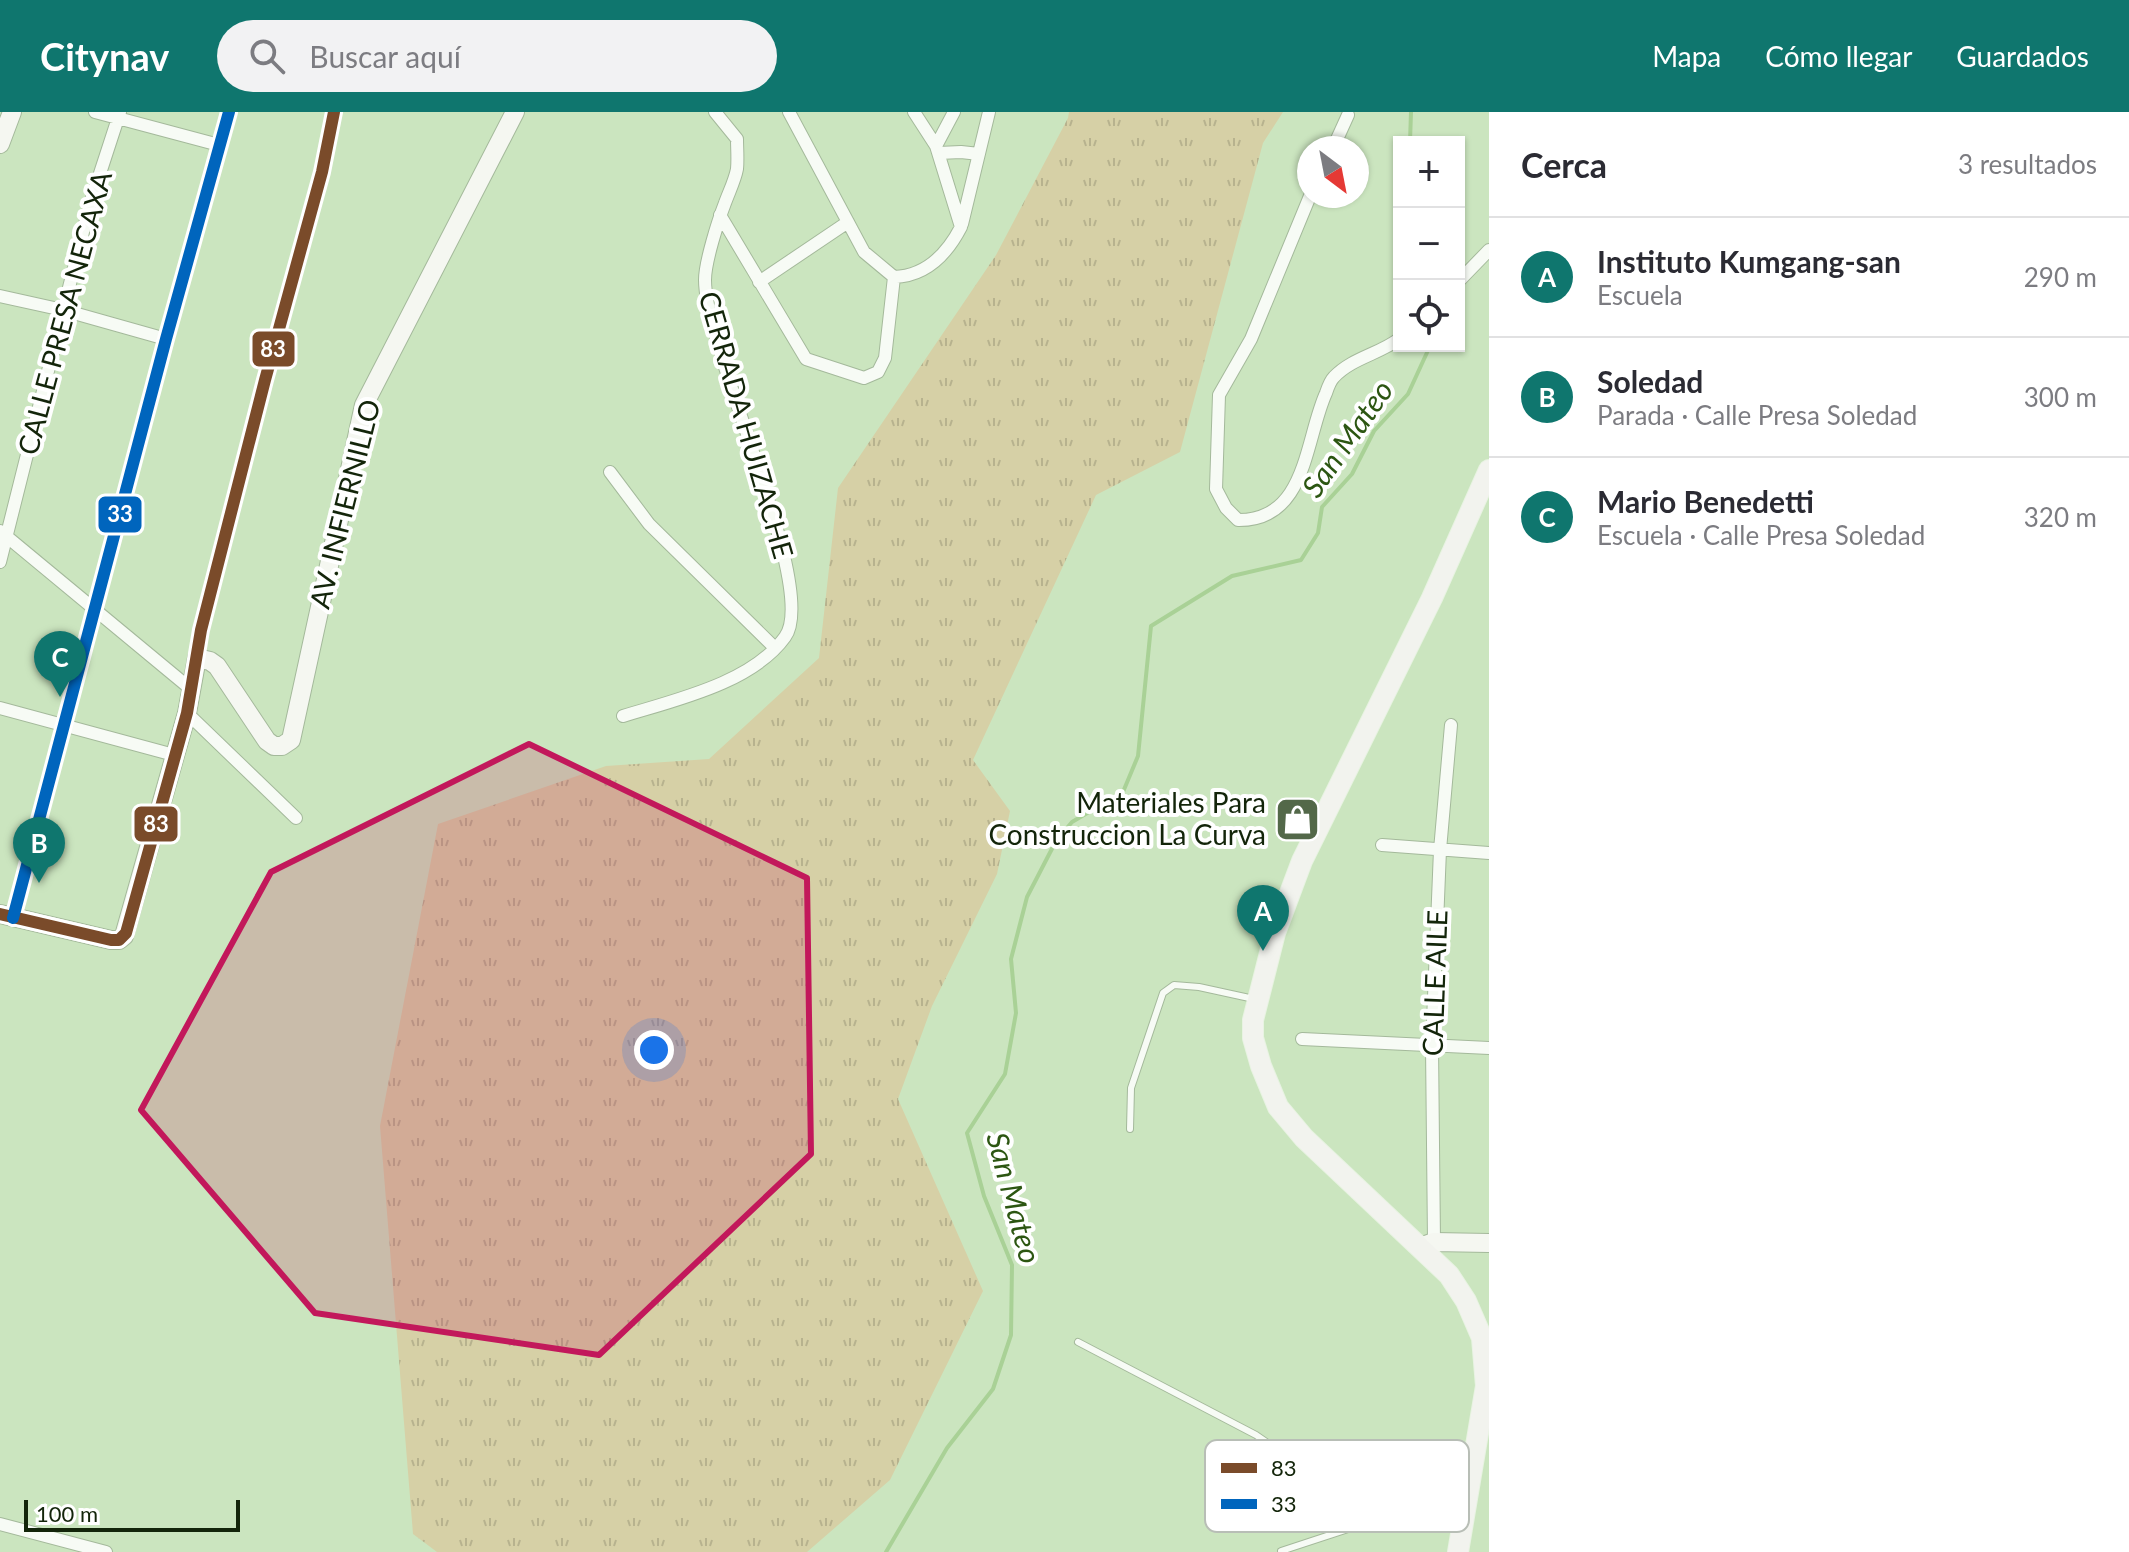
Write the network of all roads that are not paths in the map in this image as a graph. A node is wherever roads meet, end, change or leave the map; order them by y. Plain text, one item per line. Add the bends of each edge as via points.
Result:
1 (12, 112) edge
2 (95, 112) edge
3 (229, 112) edge
4 (334, 112) edge
5 (515, 112) edge
6 (715, 112) edge
7 (789, 112) edge
8 (914, 112) edge
9 (954, 112) edge
10 (989, 112) edge
11 (119, 115) edge
12 (1348, 115) dead end
13 (1338, 136) edge
14 (0, 144) edge
15 (219, 145) junction
16 (938, 150) junction
17 (979, 154) junction
18 (1305, 208) edge
19 (720, 215) junction
20 (848, 222) junction
21 (961, 227) junction
22 (1489, 250) edge
23 (894, 277) junction
24 (1460, 280) edge
25 (759, 282) junction
26 (0, 296) edge
27 (63, 310) junction
28 (166, 339) junction
29 (1393, 342) edge
30 (1489, 470) edge
31 (610, 472) dead end
32 (4, 534) edge
33 (0, 562) edge
34 (94, 607) junction
35 (775, 648) junction
36 (197, 658) junction
37 (192, 690) junction
38 (0, 708) edge
39 (187, 713) junction
40 (623, 716) dead end
41 (1451, 725) dead end
42 (63, 727) junction
43 (174, 755) junction
44 (296, 818) dead end
45 (1382, 845) dead end
46 (1440, 850) junction
47 (1489, 853) edge
48 (6, 916) edge
49 (1258, 1000) junction
50 (1302, 1039) dead end
51 (1432, 1046) junction
52 (1489, 1048) edge
53 (1130, 1129) dead end
54 (1489, 1243) edge
55 (1427, 1244) junction
56 (1078, 1342) dead end
57 (1487, 1386) edge
58 (1263, 1440) edge
59 (1469, 1485) edge
60 (0, 1524) edge
61 (1339, 1532) edge
62 (1461, 1532) edge
63 (1281, 1551) edge
64 (106, 1552) edge
65 (1458, 1552) edge

1 - 14 street
2 - 11 street
3 - 15 street
4 - 36 street
5 - 36 street, AV. INFIERNILLO via 364,405 291,740 282,746 267,741 217,666
6 - 19 street, CERRADA HUIZACHE via 737,139 737,171
7 - 20 street
8 - 16 street
9 - 16 street
10 - 17 street
11 - 15 street
11 - 27 street, CALLE PRESA NECAXA
12 - 13 street
15 - 28 street
16 - 17 street
16 - 21 street
17 - 21 street
18 - 29 street via 1251,339 1219,395 1216,489 1238,520 1271,513 1291,493 1332,378
19 - 25 street
19 - 35 street, CERRADA HUIZACHE via 705,279 713,329 789,584 793,623
20 - 23 street via 864,252
20 - 25 street
21 - 23 street via 939,259 909,277
22 - 24 street
23 - 25 street via 885,358 878,372 864,378 806,359
26 - 27 street
27 - 28 street
27 - 32 street, CALLE PRESA NECAXA
28 - 34 street
30 - 49 main road via 1302,861 1275,933
31 - 35 street via 649,524
32 - 33 street, CALLE PRESA NECAXA
32 - 34 street
34 - 37 street
34 - 42 street
35 - 40 street, CERRADA HUIZACHE via 711,688
36 - 37 street
37 - 39 street
38 - 42 street
39 - 43 street
39 - 44 street
41 - 46 street, CALLE AILE
42 - 43 street
42 - 48 street
43 - 48 street via 126,933 119,940
45 - 46 street
46 - 47 street
46 - 51 street, CALLE AILE
49 - 53 lane via 1174,985 1163,993 1131,1088
49 - 55 main road via 1253,1038 1278,1107 1304,1138
50 - 51 street
51 - 52 street
51 - 55 street, CALLE AILE
54 - 55 street
55 - 57 main road via 1466,1301 1482,1338
56 - 58 lane
57 - 59 main road
60 - 64 street
61 - 63 lane
62 - 65 main road

